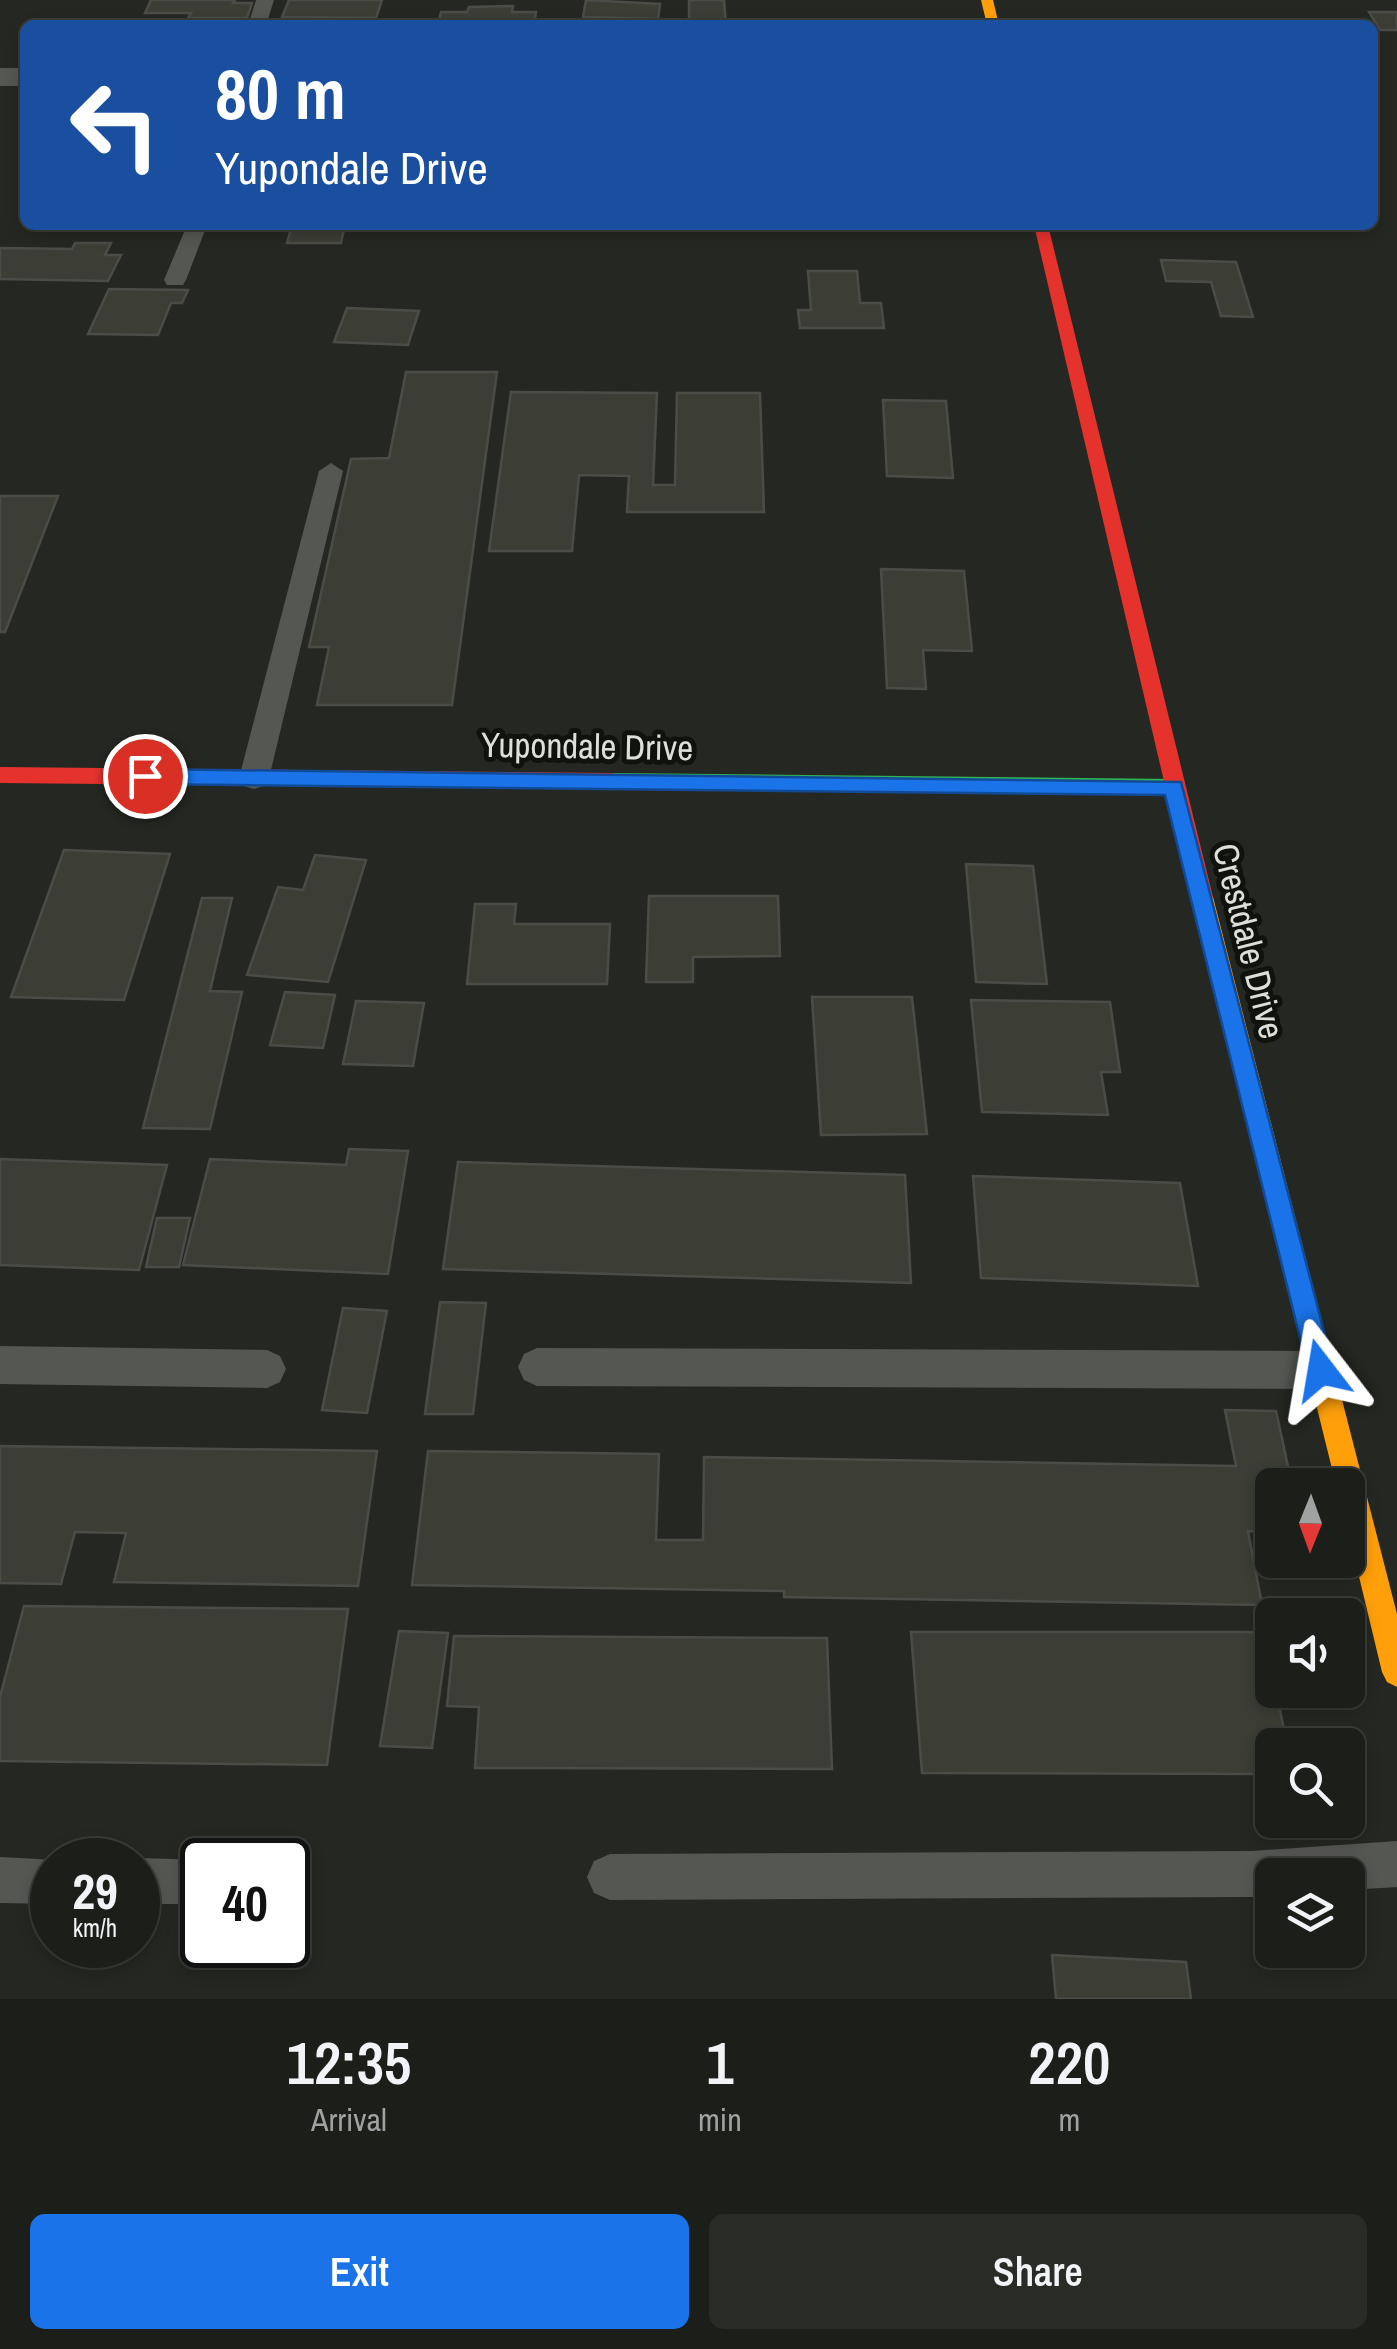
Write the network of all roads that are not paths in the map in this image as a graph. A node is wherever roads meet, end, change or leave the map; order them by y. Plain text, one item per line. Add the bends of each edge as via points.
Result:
1 (195, 230) edge
2 (1042, 230) edge
3 (175, 280) dead end
4 (331, 471) dead end
5 (0, 775) edge
6 (254, 778) junction
7 (1174, 788) junction
8 (0, 1365) edge
9 (537, 1368) dead end
10 (267, 1369) dead end
11 (1321, 1370) junction
12 (1397, 1672) edge
13 (1397, 1864) edge
14 (610, 1877) dead end
15 (0, 1880) edge
16 (30, 1881) edge

1 - 3 lane
2 - 7 street, Crestdale Drive
4 - 6 lane
5 - 6 street, Yupondale Drive
6 - 7 street, Yupondale Drive
7 - 11 street, Crestdale Drive
8 - 10 lane
9 - 11 lane
11 - 12 street, Crestdale Drive
13 - 14 lane via 1252,1874
15 - 16 lane

